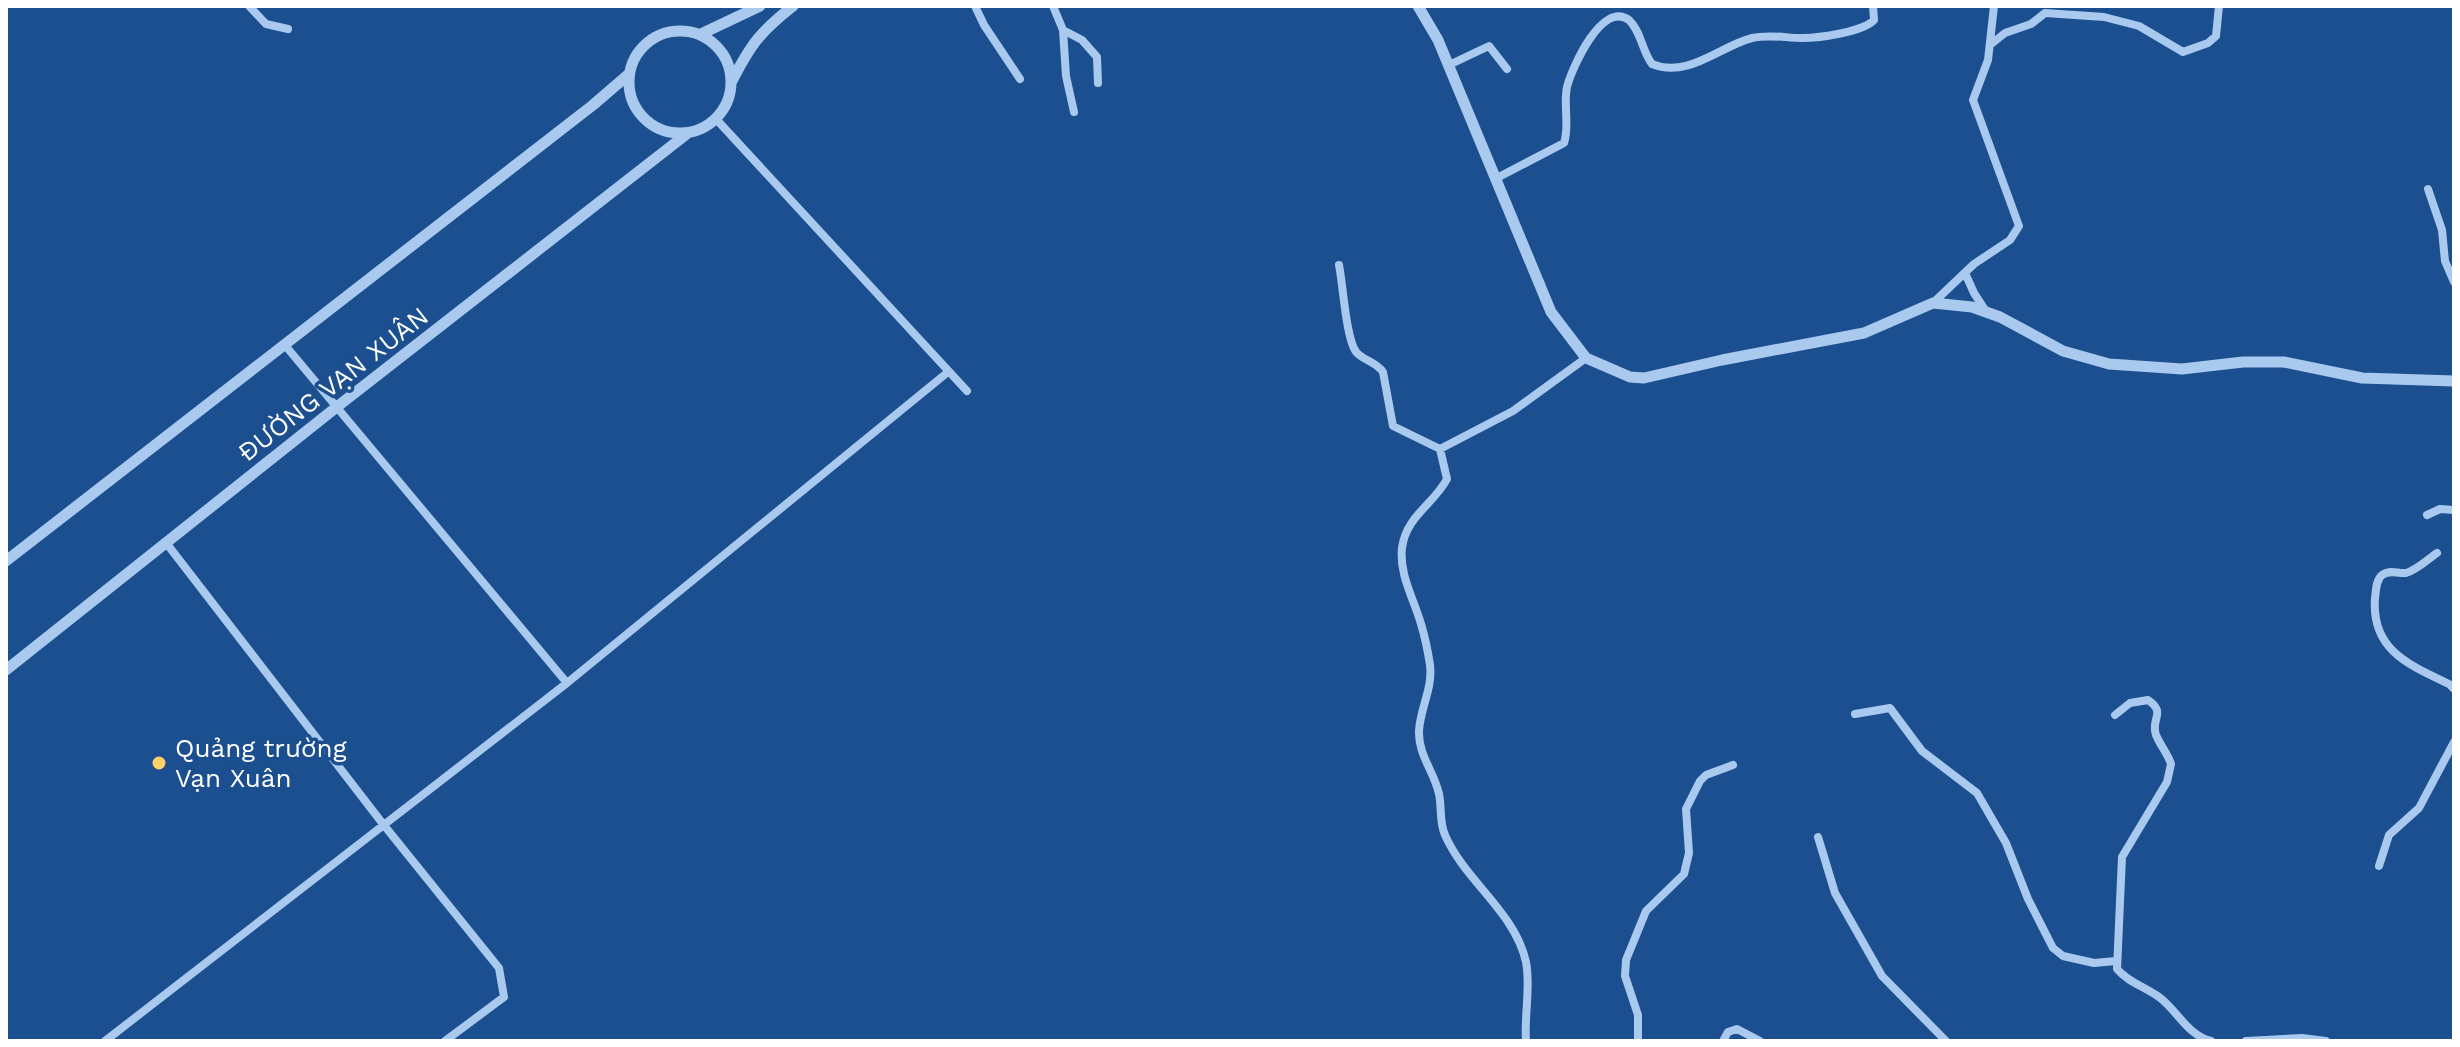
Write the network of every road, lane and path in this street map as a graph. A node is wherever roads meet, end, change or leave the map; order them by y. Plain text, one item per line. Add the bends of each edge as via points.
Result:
1 (249, 6) edge
2 (760, 6) edge
3 (793, 6) edge
4 (975, 6) edge
5 (1053, 6) edge
6 (1418, 6) edge
7 (1873, 6) edge
8 (1994, 6) edge
9 (2219, 6) edge
10 (288, 29) dead end
11 (1063, 30) junction
12 (701, 34) junction
13 (1990, 45) junction
14 (1449, 65) junction
15 (1507, 69) dead end
16 (629, 74) junction
17 (1020, 79) dead end
18 (732, 81) junction
19 (1098, 83) dead end
20 (1074, 112) dead end
21 (716, 119) junction
22 (688, 133) junction
23 (1495, 179) junction
24 (2428, 189) dead end
25 (1339, 265) dead end
26 (1965, 273) junction
27 (2454, 282) edge
28 (1933, 303) junction
29 (1987, 313) junction
30 (284, 344) junction
31 (1586, 358) junction
32 (948, 372) junction
33 (2454, 381) edge
34 (967, 391) dead end
35 (338, 406) junction
36 (1440, 449) junction
37 (2454, 503) edge
38 (2440, 509) junction
39 (2454, 510) edge
40 (2427, 515) dead end
41 (167, 544) junction
42 (2437, 553) dead end
43 (6, 561) edge
44 (6, 670) edge
45 (567, 683) junction
46 (2454, 689) edge
47 (1855, 714) dead end
48 (2115, 715) dead end
49 (2454, 742) edge
50 (1733, 765) dead end
51 (383, 824) junction
52 (1818, 837) dead end
53 (2379, 866) dead end
54 (2116, 961) junction
55 (105, 1041) edge
56 (445, 1041) edge
57 (1526, 1041) edge
58 (1638, 1041) edge
59 (1723, 1041) edge
60 (1760, 1041) edge
61 (1946, 1041) edge
62 (2211, 1041) edge
63 (2246, 1041) edge
64 (2326, 1041) edge

1 - 10 street via 266,24
2 - 12 street
3 - 18 street via 751,45
4 - 17 street
5 - 11 street
6 - 14 street
7 - 23 street via 1874,20 1863,28 1805,38 1754,37 1709,58 1668,68 1652,64 1628,19 1611,15 1594,30 1567,86 1564,143
8 - 13 street
9 - 13 street via 2216,36 2183,52 2139,26 2104,17 2045,13
11 - 19 street via 1097,57
11 - 20 street
12 - 16 street via 686,30 655,36 634,59
12 - 18 street via 723,53
13 - 26 street via 1973,100 2019,226 2010,240
14 - 15 street via 1489,46
14 - 23 street
16 - 22 street via 631,98 643,119 664,131
16 - 30 street
18 - 21 street via 728,102
21 - 22 street
21 - 32 street
22 - 35 street, ĐƯỜNG VẠN XUÂN
23 - 31 street via 1551,312
24 - 27 street
25 - 36 street via 1353,345 1383,372 1393,426
26 - 28 street
26 - 29 street
28 - 29 street
28 - 31 street via 1864,333 1644,378
29 - 33 street via 2063,351 2109,364 2182,369 2284,362 2362,378
30 - 35 street
30 - 43 street
31 - 36 street via 1513,411
32 - 34 street
32 - 45 street
35 - 41 street, ĐƯỜNG VẠN XUÂN
35 - 45 street
36 - 57 street via 1447,479 1408,528 1402,556 1431,675 1420,745 1440,795 1444,833 1522,950 1528,976
37 - 38 street
38 - 39 street
38 - 40 street
41 - 44 street, ĐƯỜNG VẠN XUÂN
41 - 51 street
42 - 46 street via 2407,572 2380,576 2375,611 2383,639 2398,657
45 - 51 street
47 - 54 street via 1890,708 1922,751 1977,793 2006,843 2053,948 2063,956 2094,963
48 - 54 street via 2140,700 2155,705 2154,732 2171,764 2167,782 2122,857
49 - 53 street via 2419,808 2389,835
50 - 58 street via 1700,781 1686,809 1689,853 1684,874 1646,911 1626,960
51 - 55 street
51 - 56 street via 499,968 504,997
52 - 61 street via 1835,893 1882,976
54 - 62 street via 2123,975 2160,997 2192,1031
59 - 60 street via 1737,1029
63 - 64 street

